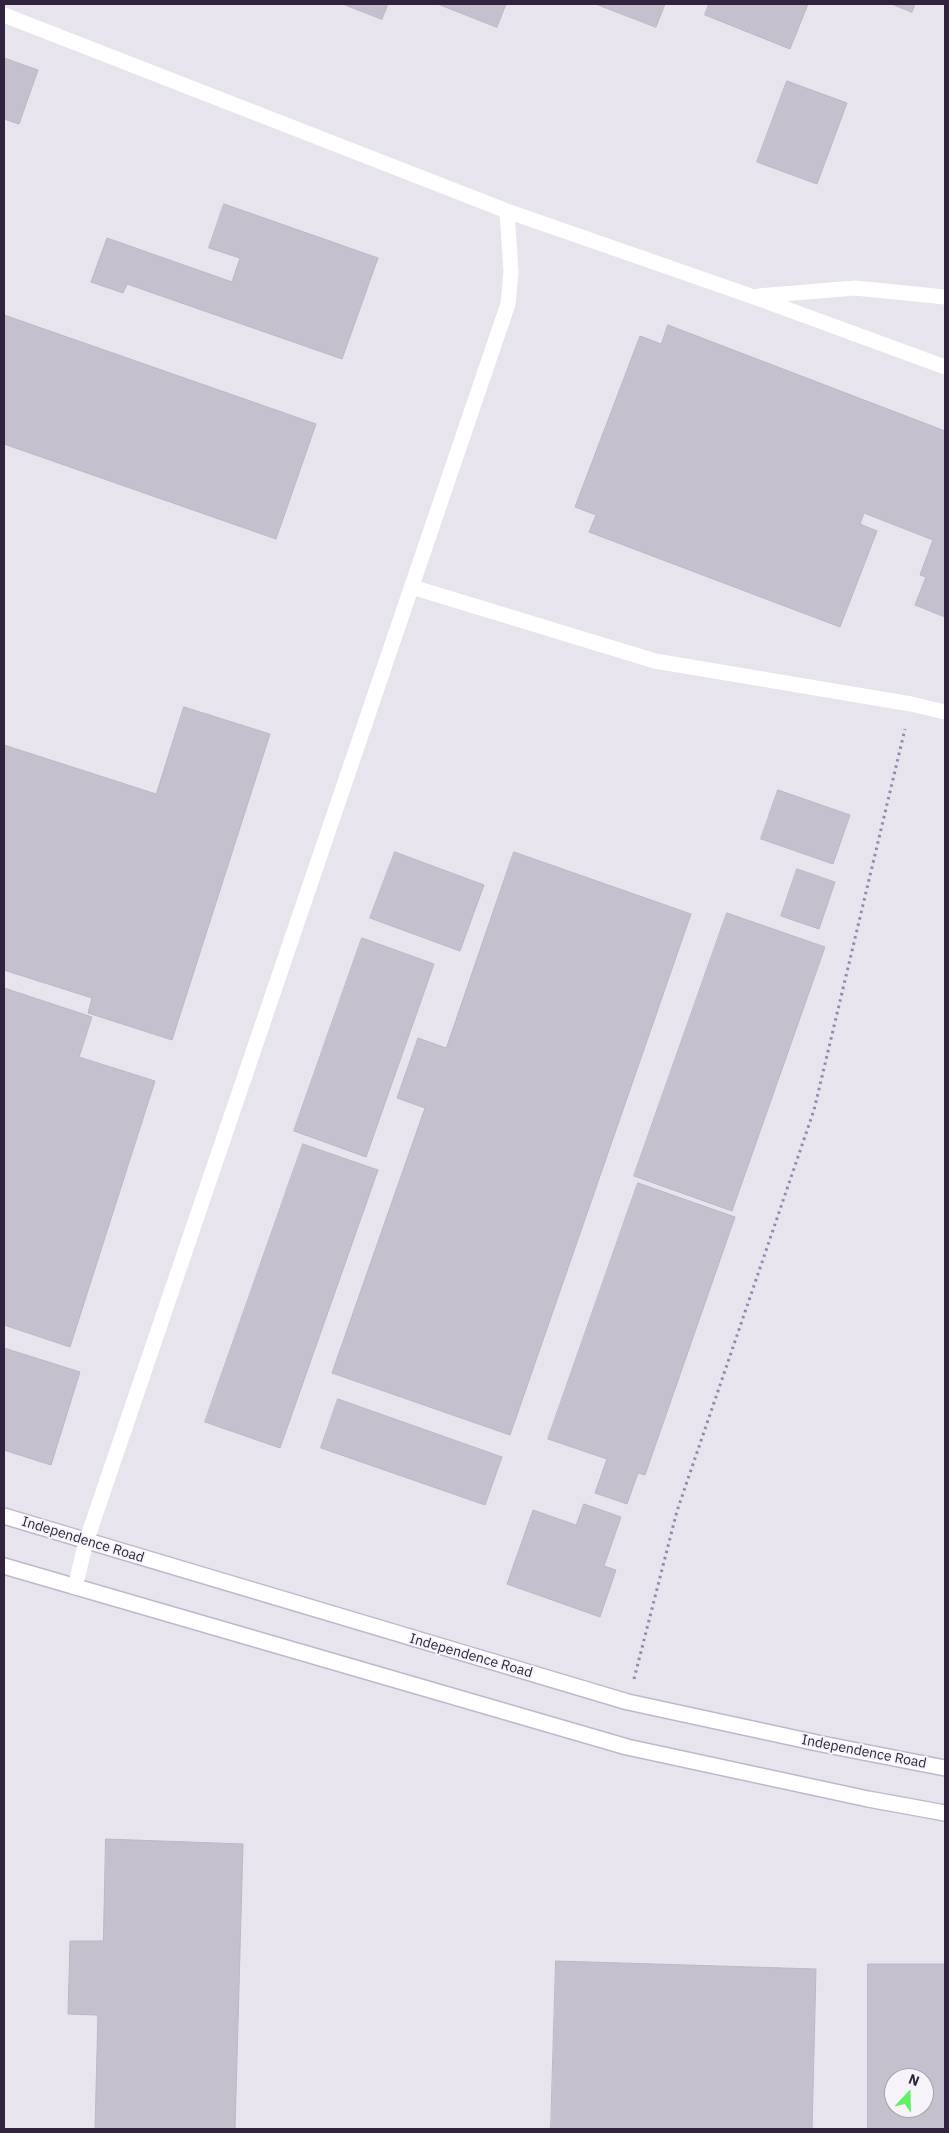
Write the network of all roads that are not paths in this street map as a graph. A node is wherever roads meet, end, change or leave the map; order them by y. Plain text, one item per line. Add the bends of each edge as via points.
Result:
1 (4, 15) edge
2 (507, 211) junction
3 (754, 296) junction
4 (945, 297) edge
5 (945, 367) edge
6 (412, 587) junction
7 (945, 712) edge
8 (4, 1516) edge
9 (86, 1542) junction
10 (4, 1566) edge
11 (75, 1586) junction
12 (945, 1768) edge
13 (945, 1813) edge

1 - 2 street
2 - 3 street
2 - 6 street via 511,272 508,304
3 - 4 street via 855,288
3 - 5 street
6 - 7 street via 655,661
6 - 9 street
8 - 9 street, Independence Road
9 - 11 street
9 - 12 street, Independence Road via 628,1702
10 - 11 street
11 - 13 street via 627,1747

